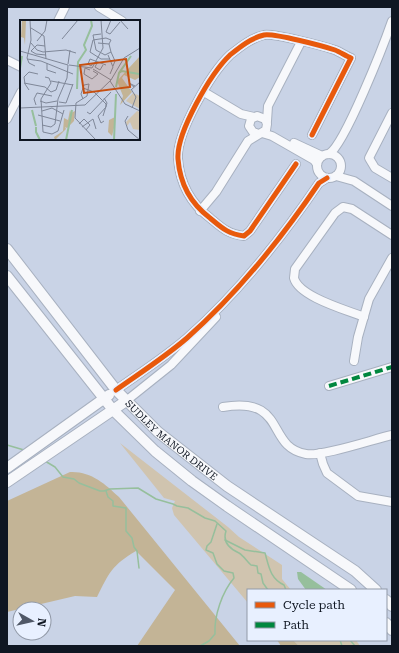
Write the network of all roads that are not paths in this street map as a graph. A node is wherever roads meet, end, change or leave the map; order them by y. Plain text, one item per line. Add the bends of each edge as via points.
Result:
1 (65, 7) edge
2 (99, 7) edge
3 (58, 20) edge
4 (120, 20) edge
5 (392, 21) edge
6 (301, 42) junction
7 (7, 60) edge
8 (20, 66) edge
9 (204, 92) junction
10 (20, 94) edge
11 (268, 106) junction
12 (241, 114) junction
13 (392, 114) edge
14 (255, 116) junction
15 (7, 119) edge
16 (267, 123) junction
17 (250, 128) junction
18 (260, 134) junction
19 (312, 135) dead end
20 (343, 136) junction
21 (248, 141) junction
22 (325, 155) junction
23 (340, 163) junction
24 (296, 164) dead end
25 (317, 167) junction
26 (336, 176) junction
27 (327, 178) junction
28 (392, 178) edge
29 (354, 181) junction
30 (304, 202) junction
31 (392, 206) edge
32 (200, 210) junction
33 (392, 235) edge
34 (7, 249) edge
35 (392, 258) edge
36 (7, 276) edge
37 (224, 302) junction
38 (364, 317) junction
39 (354, 361) dead end
40 (392, 367) edge
41 (329, 386) dead end
42 (116, 390) junction
43 (104, 399) junction
44 (126, 401) junction
45 (223, 406) dead end
46 (113, 410) junction
47 (392, 435) edge
48 (320, 453) junction
49 (7, 468) edge
50 (7, 482) edge
51 (392, 502) edge
52 (350, 589) edge
53 (375, 589) edge

1 - 3 street
2 - 4 street
5 - 20 street
6 - 9 street via 264,35 245,43 220,66
6 - 11 street
6 - 19 street via 336,50 351,58
7 - 8 street
9 - 12 street
9 - 32 street via 184,128 178,158 188,196
10 - 15 street
11 - 14 street
11 - 16 street
12 - 14 street
12 - 17 street
13 - 28 street via 369,158 375,168
14 - 16 street via 263,117
14 - 17 street via 250,121
16 - 18 street via 266,130
16 - 22 street via 277,133
17 - 18 street
17 - 21 street
18 - 21 street
18 - 25 street via 275,137 314,160
20 - 22 street via 335,150
20 - 23 street
21 - 32 street via 216,192
22 - 23 street via 336,156
22 - 25 street
23 - 26 street
23 - 29 street
24 - 32 street via 244,236 230,233
25 - 27 street via 320,174
25 - 30 street via 314,182
26 - 27 street
26 - 29 street
27 - 30 street via 320,182
29 - 31 street
30 - 37 street via 270,250
33 - 38 street via 352,209 343,207 335,213 296,269 294,278 300,288 320,300
34 - 42 main road, SUDLEY MANOR DRIVE
35 - 38 street via 374,288
36 - 43 main road, SUDLEY MANOR DRIVE
37 - 42 street via 174,349
37 - 44 street via 214,320 176,361
38 - 39 street
40 - 41 street
42 - 43 main road
42 - 44 main road, SUDLEY MANOR DRIVE
43 - 46 main road, SUDLEY MANOR DRIVE
43 - 49 main road
44 - 46 main road
44 - 53 main road, SUDLEY MANOR DRIVE via 158,432 200,466 355,571
45 - 48 street via 245,404 258,408 273,421 282,438 292,448 303,454
46 - 50 main road
46 - 52 main road, SUDLEY MANOR DRIVE via 155,451 192,481
47 - 48 street
48 - 51 street via 327,473 358,496

